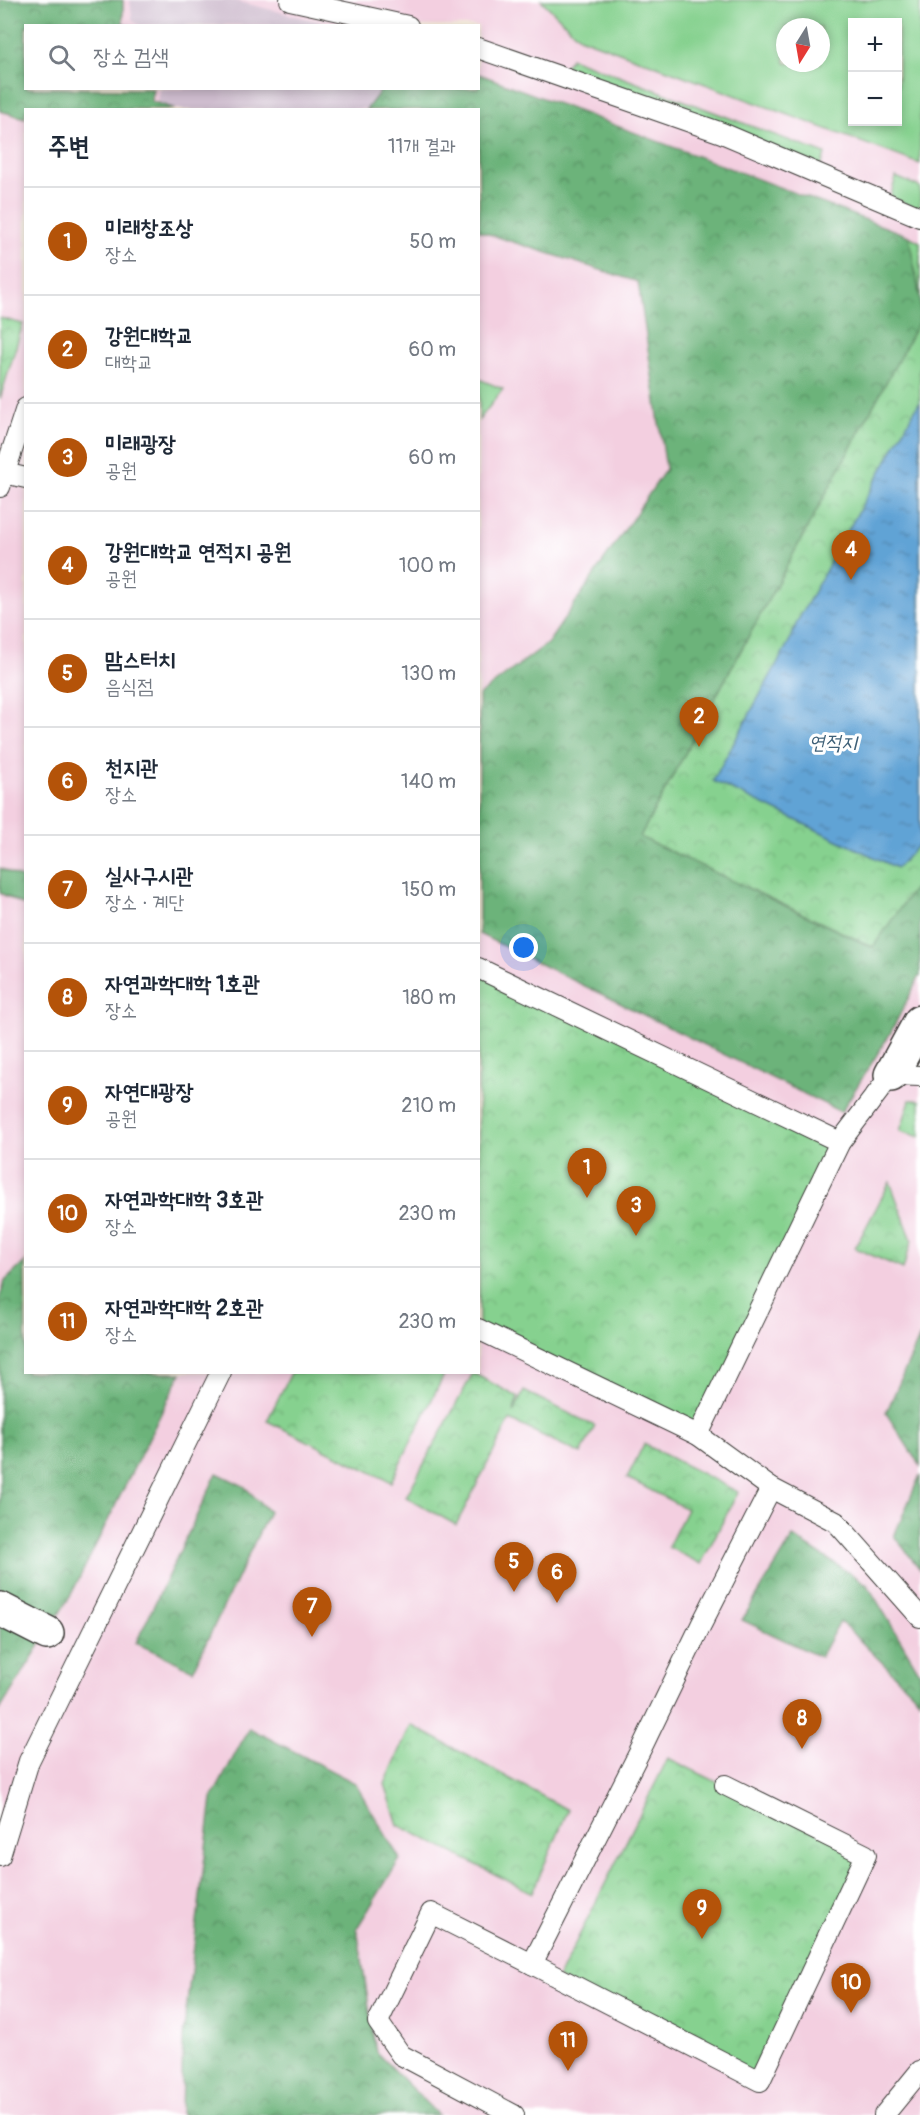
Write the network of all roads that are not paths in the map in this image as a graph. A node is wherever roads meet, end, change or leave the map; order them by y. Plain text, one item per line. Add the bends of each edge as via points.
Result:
1 (290, 0) edge
2 (399, 24) edge
3 (480, 49) edge
4 (920, 217) edge
5 (24, 419) edge
6 (13, 479) edge
7 (480, 969) edge
8 (920, 1016) edge
9 (920, 1022) edge
10 (905, 1076) edge
11 (840, 1142) junction
12 (480, 1330) edge
13 (220, 1374) edge
14 (698, 1435) junction
15 (771, 1488) junction
16 (0, 1609) edge
17 (920, 1617) edge
18 (47, 1633) dead end
19 (725, 1785) dead end
20 (0, 1856) edge
21 (532, 1964) junction
22 (917, 2081) edge
23 (514, 2115) edge
24 (884, 2115) edge

1 - 2 lane
3 - 4 lane via 722,133
5 - 6 lane
7 - 11 lane
8 - 10 lane
9 - 10 street
10 - 11 lane
11 - 14 lane
12 - 14 lane
13 - 20 lane via 29,1761
14 - 15 lane
15 - 17 lane via 836,1522
15 - 21 lane
16 - 18 street
19 - 21 lane via 866,1855 760,2081
21 - 23 lane via 431,1913 378,2022 401,2055
22 - 24 lane

